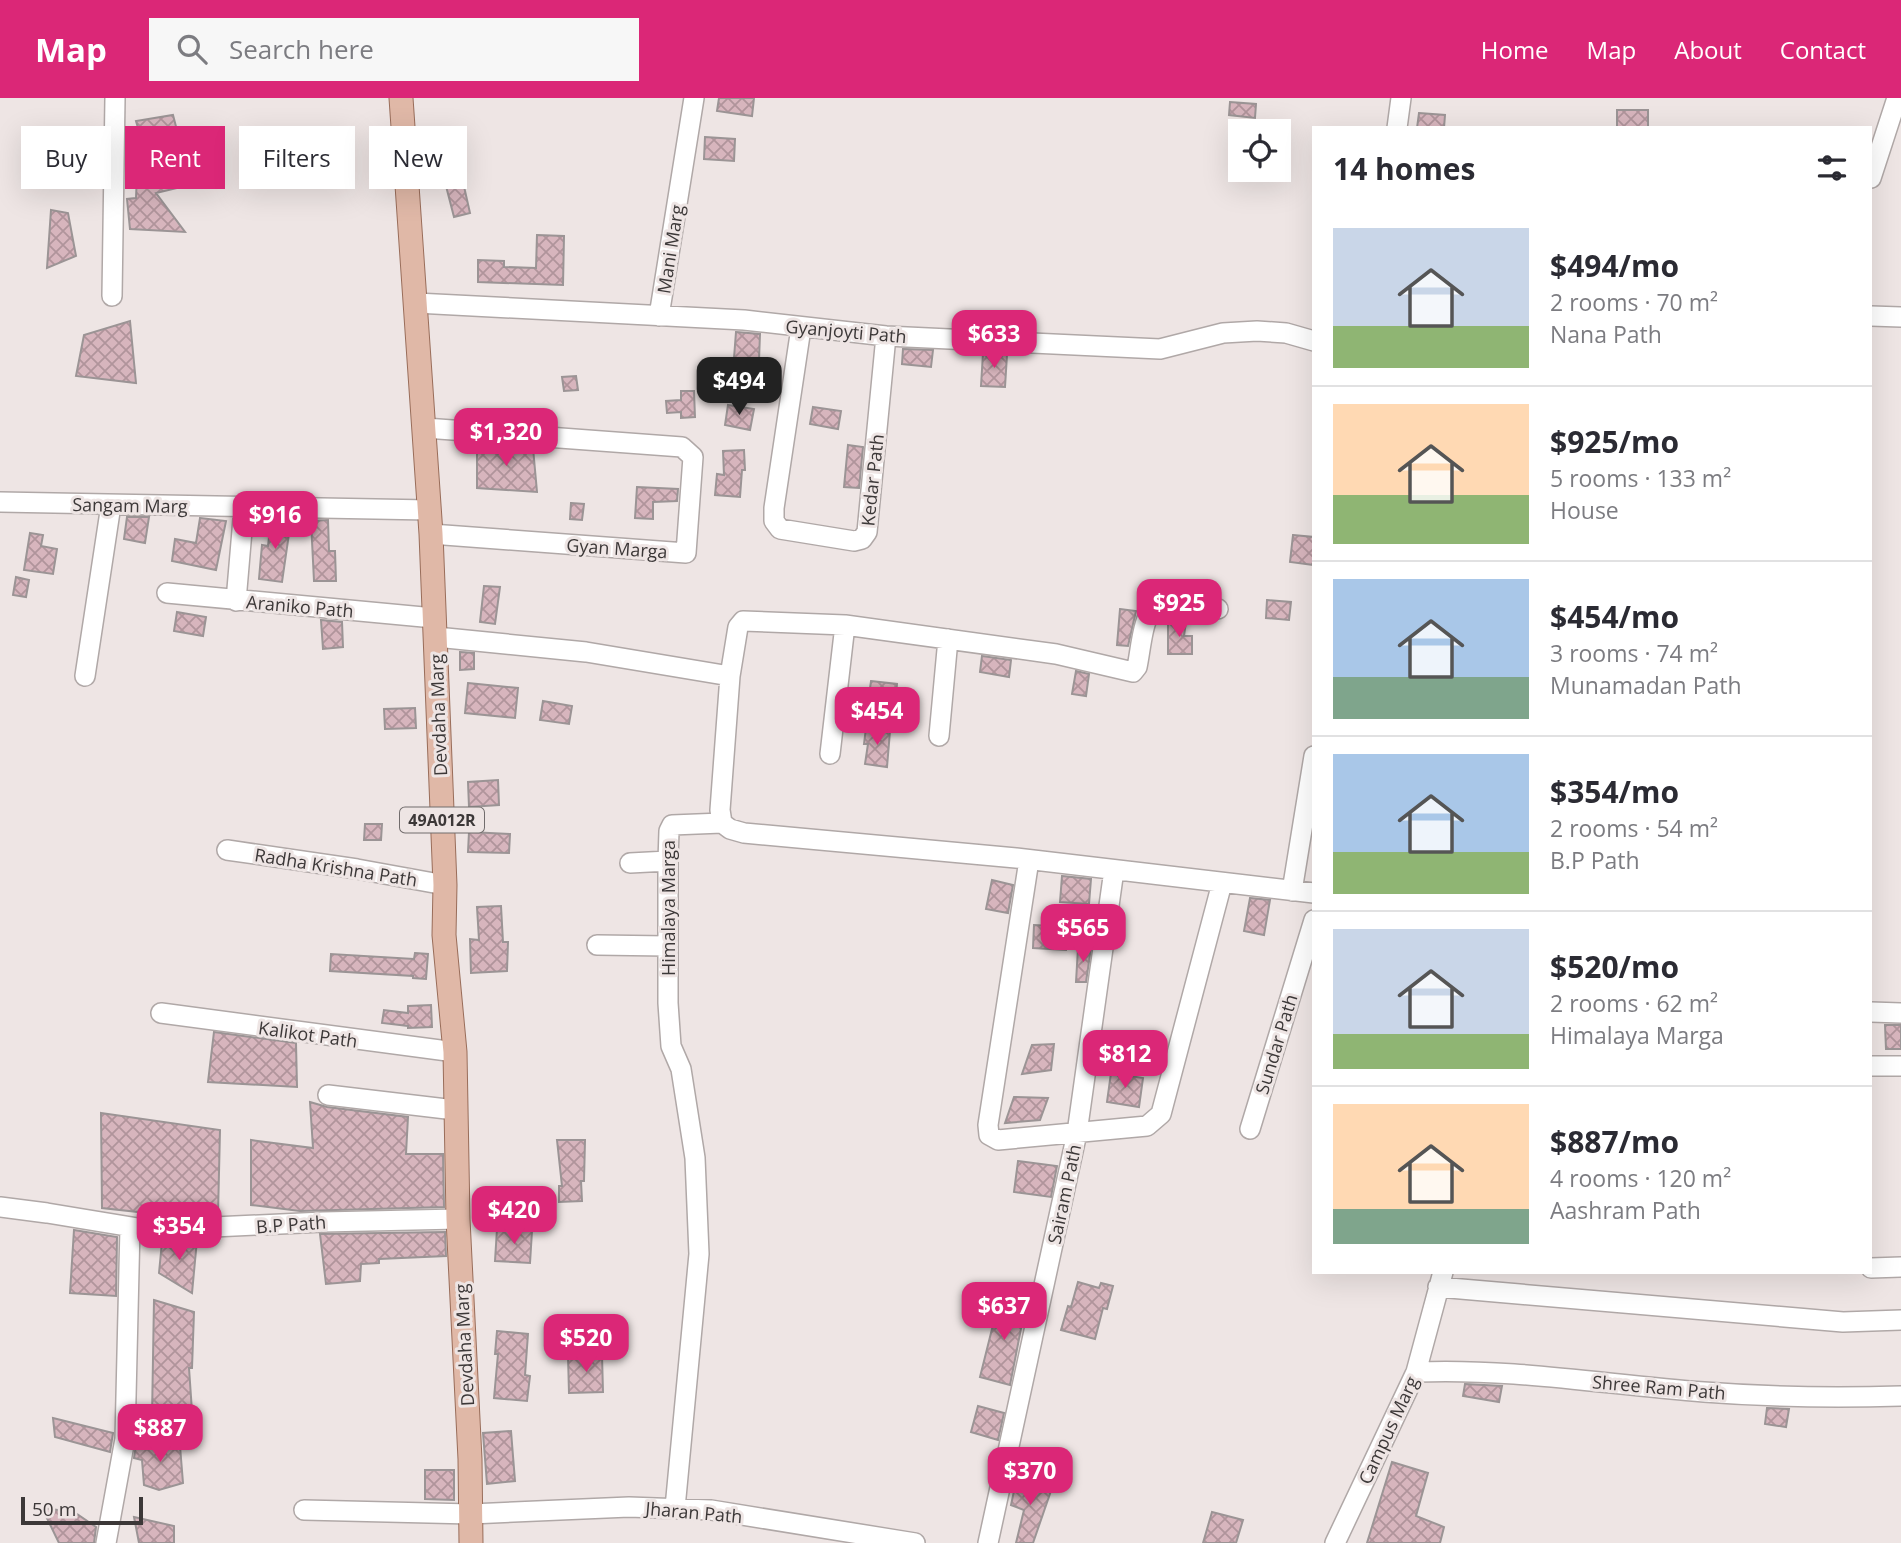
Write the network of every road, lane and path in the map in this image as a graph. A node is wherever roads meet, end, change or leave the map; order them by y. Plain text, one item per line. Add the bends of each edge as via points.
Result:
1 (114, 98) edge
2 (401, 98) edge
3 (694, 98) edge
4 (1401, 98) edge
5 (1897, 98) edge
6 (1397, 126) edge
7 (1872, 175) edge
8 (112, 296) dead end
9 (416, 303) junction
10 (659, 316) junction
11 (1872, 316) edge
12 (1901, 317) edge
13 (801, 328) junction
14 (886, 336) junction
15 (1312, 340) edge
16 (425, 428) junction
17 (0, 502) edge
18 (111, 505) junction
19 (244, 507) junction
20 (429, 510) junction
21 (431, 534) junction
22 (167, 593) dead end
23 (236, 601) junction
24 (1218, 609) dead end
25 (845, 625) junction
26 (435, 627) junction
27 (948, 639) junction
28 (85, 676) dead end
29 (730, 676) junction
30 (939, 736) dead end
31 (830, 754) dead end
32 (1312, 768) edge
33 (722, 823) junction
34 (227, 850) dead end
35 (1029, 860) junction
36 (668, 861) junction
37 (630, 863) dead end
38 (1114, 870) junction
39 (1222, 883) junction
40 (445, 885) junction
41 (1292, 891) junction
42 (1312, 893) edge
43 (1312, 927) edge
44 (597, 945) dead end
45 (667, 946) junction
46 (1872, 1012) edge
47 (161, 1013) dead end
48 (1901, 1013) edge
49 (455, 1052) junction
50 (1872, 1066) edge
51 (1901, 1066) edge
52 (328, 1095) dead end
53 (455, 1110) junction
54 (1250, 1129) dead end
55 (1077, 1133) junction
56 (0, 1208) edge
57 (457, 1219) junction
58 (130, 1227) junction
59 (1901, 1267) edge
60 (1872, 1268) edge
61 (1441, 1280) edge
62 (1901, 1320) edge
63 (1416, 1372) junction
64 (1901, 1396) edge
65 (675, 1508) junction
66 (304, 1510) dead end
67 (471, 1514) junction
68 (869, 1539) edge
69 (106, 1543) edge
70 (471, 1543) edge
71 (915, 1543) edge
72 (988, 1543) edge
73 (1335, 1543) edge

1 - 8 street
2 - 9 main road, Devdaha Marg / 49A012R
3 - 10 street, Mani Marg
4 - 6 street
5 - 7 street
9 - 10 street, Gyanjoyti Path
9 - 16 main road, Devdaha Marg / 49A012R
10 - 13 street, Gyanjoyti Path
11 - 12 street
13 - 14 street, Gyanjoyti Path
13 - 14 street, Kedar Path via 775,521 780,529 854,541 867,532
14 - 15 street, Gyanjoyti Path via 1160,349 1223,333 1257,331 1286,332
16 - 20 main road, Devdaha Marg / 49A012R
16 - 21 street, Gyan Marga via 682,447 693,457 686,552
17 - 18 street, Sangam Marg
18 - 19 street, Sangam Marg
18 - 28 street
19 - 20 street, Sangam Marg
19 - 23 street
20 - 21 main road, Devdaha Marg / 49A012R
21 - 26 main road, Devdaha Marg / 49A012R
22 - 23 street, Araniko Path
23 - 26 street, Araniko Path
24 - 27 street via 1160,606 1148,617 1133,672 1056,654
25 - 27 street
25 - 29 street via 743,621
25 - 31 street
26 - 29 street, Araniko Path
26 - 40 main road, Devdaha Marg / 49A012R
27 - 30 street
29 - 33 street
32 - 41 street
33 - 35 street, Himalaya Marga via 744,833
33 - 36 street, Himalaya Marga via 672,825
34 - 40 street, Radha Krishna Path
35 - 38 street, Himalaya Marga
35 - 55 street, Sairam Path via 989,1135 998,1140
36 - 37 street
36 - 45 street, Himalaya Marga
38 - 39 street, Himalaya Marga
38 - 55 street
39 - 41 street, Himalaya Marga
39 - 55 street, Sairam Path via 1161,1114 1147,1126
40 - 49 main road, Devdaha Marg / 49A012R via 444,935
41 - 42 street, Himalaya Marga
43 - 54 street, Sundar Path
44 - 45 street
45 - 65 street, Himalaya Marga via 671,1046 681,1069 695,1158 699,1254
46 - 48 street
47 - 49 street, Kalikot Path
49 - 53 main road, Devdaha Marg / 49A012R
50 - 51 street
52 - 53 street
53 - 57 main road, Devdaha Marg / 49A012R
55 - 72 street, Sairam Path
56 - 58 street, B.P Path
57 - 58 street, B.P Path
57 - 67 main road, Devdaha Marg / 49A012R
58 - 69 street via 125,1439
59 - 60 street
61 - 62 street via 1843,1322
61 - 63 street, Campus Marg
63 - 64 street, Shree Ram Path via 1478,1371 1704,1392
63 - 73 street, Campus Marg
65 - 67 street, Jharan Path
65 - 68 street, Jharan Path via 711,1510
66 - 67 street, Jharan Path
67 - 70 main road, Devdaha Marg / 49A012R
68 - 71 street, Jharan Path

